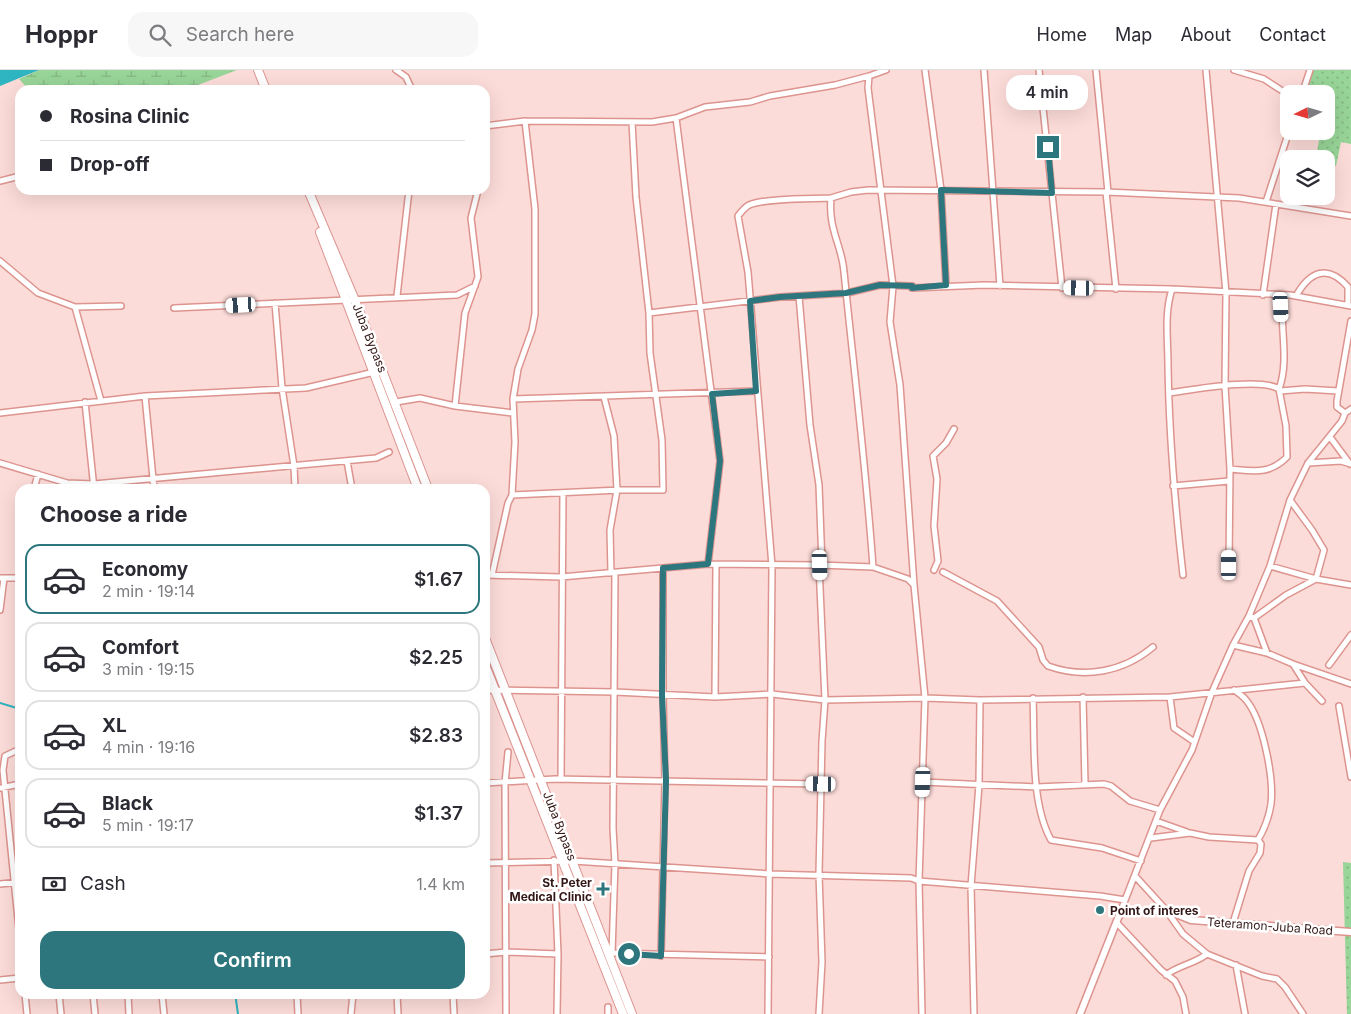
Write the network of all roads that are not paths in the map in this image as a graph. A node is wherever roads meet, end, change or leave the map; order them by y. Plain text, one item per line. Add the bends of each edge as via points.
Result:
1 (258, 70) edge
2 (396, 70) edge
3 (886, 70) edge
4 (925, 70) edge
5 (984, 70) edge
6 (1039, 70) edge
7 (1096, 70) edge
8 (1206, 70) edge
9 (1234, 70) edge
10 (1310, 70) edge
11 (869, 76) junction
12 (264, 85) edge
13 (410, 85) edge
14 (1305, 85) edge
15 (1280, 89) edge
16 (676, 118) junction
17 (525, 121) junction
18 (632, 122) junction
19 (490, 125) edge
20 (1286, 140) edge
21 (15, 177) edge
22 (0, 181) edge
23 (882, 190) junction
24 (941, 190) junction
25 (993, 192) junction
26 (1107, 192) junction
27 (1052, 193) junction
28 (308, 195) edge
29 (408, 195) edge
30 (477, 195) edge
31 (1217, 197) junction
32 (831, 198) junction
33 (1266, 202) junction
34 (1276, 204) junction
35 (1351, 216) edge
36 (0, 261) edge
37 (946, 285) junction
38 (475, 286) junction
39 (893, 286) junction
40 (1000, 286) junction
41 (1062, 288) junction
42 (1116, 288) junction
43 (1172, 289) junction
44 (846, 293) junction
45 (1226, 293) junction
46 (1263, 295) junction
47 (397, 296) junction
48 (799, 296) junction
49 (1282, 296) junction
50 (1296, 296) junction
51 (350, 298) junction
52 (750, 301) junction
53 (275, 303) junction
54 (701, 305) junction
55 (1350, 305) edge
56 (121, 306) dead end
57 (75, 307) junction
58 (174, 308) dead end
59 (650, 314) junction
60 (1351, 321) edge
61 (383, 370) junction
62 (374, 372) junction
63 (1225, 386) junction
64 (282, 388) junction
65 (1279, 390) junction
66 (756, 391) junction
67 (1338, 392) junction
68 (1169, 393) junction
69 (656, 394) junction
70 (712, 394) junction
71 (145, 396) junction
72 (604, 397) junction
73 (513, 399) junction
74 (101, 400) junction
75 (85, 402) junction
76 (396, 402) junction
77 (455, 406) junction
78 (1351, 409) edge
79 (0, 413) edge
80 (513, 413) junction
81 (1345, 413) junction
82 (954, 429) dead end
83 (1330, 437) junction
84 (389, 452) dead end
85 (348, 461) junction
86 (0, 463) edge
87 (1308, 463) junction
88 (1350, 464) edge
89 (294, 466) junction
90 (1230, 469) junction
91 (38, 474) junction
92 (154, 479) junction
93 (1229, 481) junction
94 (67, 483) joint
95 (35, 484) edge
96 (74, 484) edge
97 (94, 484) edge
98 (116, 484) edge
99 (154, 484) edge
100 (295, 484) edge
101 (351, 484) edge
102 (416, 484) edge
103 (426, 484) edge
104 (1173, 486) junction
105 (617, 490) junction
106 (564, 493) junction
107 (512, 495) junction
108 (1290, 500) junction
109 (708, 564) junction
110 (716, 565) junction
111 (821, 565) junction
112 (1229, 565) dead end
113 (772, 566) junction
114 (1270, 566) junction
115 (873, 567) junction
116 (663, 568) junction
117 (934, 570) dead end
118 (943, 572) dead end
119 (613, 573) junction
120 (1183, 574) dead end
121 (492, 575) joint
122 (561, 577) junction
123 (2, 578) edge
124 (15, 578) edge
125 (1316, 579) junction
126 (914, 585) junction
127 (1351, 585) edge
128 (0, 610) edge
129 (1251, 617) junction
130 (1351, 635) edge
131 (1233, 645) junction
132 (1153, 646) dead end
133 (490, 651) edge
134 (1267, 653) junction
135 (1292, 664) junction
136 (1329, 665) dead end
137 (490, 678) edge
138 (1305, 684) junction
139 (1351, 684) edge
140 (490, 690) edge
141 (495, 690) junction
142 (505, 690) junction
143 (1234, 690) junction
144 (561, 692) junction
145 (615, 692) junction
146 (1212, 692) junction
147 (772, 694) junction
148 (662, 695) junction
149 (715, 697) junction
150 (1083, 697) junction
151 (1170, 697) junction
152 (925, 698) junction
153 (1033, 698) junction
154 (825, 700) junction
155 (980, 700) junction
156 (1322, 701) dead end
157 (1338, 706) dead end
158 (1193, 741) junction
159 (15, 751) edge
160 (508, 752) dead end
161 (1351, 777) edge
162 (541, 779) junction
163 (561, 779) junction
164 (532, 780) junction
165 (613, 780) junction
166 (666, 781) junction
167 (923, 782) junction
168 (490, 783) edge
169 (505, 783) junction
170 (771, 783) junction
171 (821, 784) junction
172 (1084, 784) junction
173 (15, 785) edge
174 (979, 785) junction
175 (1037, 787) junction
176 (2, 788) edge
177 (1160, 810) junction
178 (1156, 821) junction
179 (1190, 833) junction
180 (1151, 838) junction
181 (1258, 840) junction
182 (554, 860) junction
183 (1141, 860) junction
184 (564, 861) junction
185 (573, 861) junction
186 (506, 862) junction
187 (490, 863) edge
188 (615, 864) junction
189 (664, 867) junction
190 (15, 870) edge
191 (770, 874) junction
192 (819, 874) junction
193 (1135, 876) junction
194 (920, 881) junction
195 (15, 883) edge
196 (0, 884) edge
197 (971, 886) junction
198 (1125, 900) junction
199 (1166, 910) junction
200 (1120, 913) junction
201 (1117, 923) junction
202 (1233, 923) junction
203 (1351, 932) edge
204 (506, 952) junction
205 (490, 954) edge
206 (558, 954) junction
207 (611, 954) junction
208 (1207, 954) junction
209 (661, 956) junction
210 (769, 957) junction
211 (1236, 966) junction
212 (1166, 975) junction
213 (15, 978) edge
214 (0, 980) edge
215 (26, 999) edge
216 (60, 999) edge
217 (93, 999) edge
218 (128, 999) edge
219 (162, 999) edge
220 (297, 999) edge
221 (353, 999) edge
222 (397, 999) edge
223 (453, 999) edge
224 (608, 1007) dead end
225 (27, 1014) edge
226 (61, 1014) edge
227 (94, 1014) edge
228 (129, 1014) edge
229 (164, 1014) edge
230 (298, 1014) edge
231 (352, 1014) edge
232 (398, 1014) edge
233 (454, 1014) edge
234 (506, 1014) edge
235 (557, 1014) edge
236 (608, 1014) edge
237 (623, 1014) edge
238 (632, 1014) edge
239 (768, 1014) edge
240 (819, 1014) edge
241 (922, 1014) edge
242 (974, 1014) edge
243 (1080, 1014) edge
244 (1186, 1014) edge
245 (1245, 1014) edge
246 (1302, 1014) edge

1 - 12 main road
2 - 13 street via 406,77
3 - 11 street
4 - 24 street
5 - 25 street
6 - 27 street
7 - 26 street
8 - 31 street
9 - 15 street via 1264,79
10 - 14 street
11 - 16 street via 750,102 706,107
11 - 23 street
16 - 18 street
16 - 54 street
17 - 18 street
17 - 19 street
17 - 73 street via 534,209 535,306 532,330 518,369
18 - 59 street via 636,197
20 - 33 street
21 - 22 street
23 - 24 street
23 - 32 street via 851,192
23 - 39 street
24 - 25 street
24 - 37 street
25 - 27 street
25 - 40 street
26 - 27 street
26 - 31 street
26 - 42 street
27 - 41 street
28 - 51 main road, Juba Bypass
29 - 47 street
30 - 38 street via 471,218 478,256
31 - 33 street
31 - 45 street
32 - 44 street via 833,234 844,266
32 - 52 street via 762,202 741,211 739,228
33 - 34 street
34 - 35 street
34 - 46 street
36 - 57 street via 38,293
37 - 39 street
37 - 40 street
38 - 47 street via 457,295
38 - 77 street via 465,313
39 - 44 street via 880,285
39 - 126 street via 890,322 900,385
40 - 41 street
41 - 42 street
42 - 43 street
43 - 45 street
43 - 68 street via 1167,314
44 - 48 street
44 - 115 street
45 - 46 street
45 - 63 street
46 - 49 street
47 - 51 street
48 - 52 street
48 - 111 street via 810,425 819,485
49 - 50 street
49 - 65 street via 1284,358
50 - 55 street
50 - 55 street via 1312,276 1329,273 1339,276 1348,287
51 - 53 street
51 - 61 main road, Juba Bypass
51 - 62 main road, Juba Bypass
52 - 54 street
52 - 66 street
53 - 58 street
53 - 64 street
54 - 59 street
54 - 70 street
56 - 57 street
57 - 74 street
59 - 69 street via 650,352
60 - 67 street
61 - 62 street
61 - 76 main road, Juba Bypass
62 - 64 street via 321,386
62 - 102 main road, Juba Bypass
63 - 65 street via 1262,385
63 - 68 street
63 - 90 street
64 - 71 street
64 - 89 street
65 - 67 street
65 - 90 street via 1286,426 1287,456 1276,467 1256,472
66 - 70 street
66 - 113 street
67 - 81 street via 1337,407
68 - 104 street
69 - 70 street
69 - 72 street
69 - 105 street via 662,440 663,490
70 - 109 street via 720,461
71 - 74 street
71 - 92 street
72 - 73 street
72 - 105 street via 614,436
73 - 80 street
74 - 75 street
75 - 79 street
75 - 97 street
76 - 77 street via 420,398
76 - 103 main road, Juba Bypass
77 - 80 street
78 - 81 street
80 - 107 street
81 - 83 street
82 - 117 street via 933,456 937,479 934,526 938,561
83 - 87 street
83 - 88 street
84 - 85 street via 376,458
85 - 89 street
85 - 101 street
86 - 91 street
87 - 88 street via 1341,461
87 - 108 street
89 - 92 street
89 - 100 street
90 - 93 street
91 - 94 street
91 - 95 street
92 - 98 street
92 - 99 street
93 - 104 street
93 - 112 street
94 - 96 street
104 - 120 street
105 - 106 street
105 - 119 street via 610,530
106 - 107 street
106 - 122 street
107 - 121 street
108 - 114 street
108 - 125 street via 1324,550
109 - 110 street
109 - 116 street
110 - 113 street
110 - 149 street
111 - 113 street
111 - 115 street
111 - 154 street
113 - 147 street
114 - 125 street
114 - 129 street
115 - 126 street
116 - 119 street
116 - 148 street
118 - 132 street via 997,601 1039,647 1048,666 1091,673 1108,671 1131,662
119 - 122 street
119 - 145 street
121 - 122 street
122 - 144 street
123 - 124 street
123 - 128 street
125 - 127 street
125 - 129 street
126 - 152 street
129 - 131 street
129 - 134 street
130 - 136 street
131 - 134 street
131 - 146 street
133 - 142 main road, Juba Bypass
134 - 135 street
135 - 138 street
135 - 139 street
137 - 141 main road, Juba Bypass
138 - 143 street
138 - 156 street
140 - 141 street
141 - 142 street
141 - 164 main road, Juba Bypass
142 - 144 street
142 - 162 main road, Juba Bypass
143 - 146 street
143 - 181 street via 1247,700 1257,719 1267,759 1271,804 1268,820
144 - 145 street
144 - 163 street
145 - 148 street
145 - 165 street
146 - 151 street
146 - 158 street
147 - 149 street
147 - 154 street
147 - 170 street
148 - 149 street
148 - 166 street
150 - 151 street
150 - 153 street
150 - 172 street
151 - 158 street via 1174,728
152 - 154 street
152 - 155 street
152 - 167 street
153 - 155 street
153 - 175 street
154 - 171 street
155 - 174 street
157 - 161 street
158 - 177 street via 1192,750
159 - 176 street via 5,756
160 - 169 street
162 - 163 street
162 - 164 street
162 - 185 main road, Juba Bypass
163 - 165 street
164 - 169 street
164 - 184 main road, Juba Bypass
165 - 166 street
165 - 188 street
166 - 170 street
166 - 189 street
167 - 174 street
167 - 194 street
168 - 169 street
169 - 186 street
170 - 171 street
170 - 191 street
171 - 192 street
172 - 175 street
172 - 177 street via 1112,786 1130,801
173 - 176 street
174 - 175 street
174 - 197 street
175 - 183 street via 1042,820 1050,840 1102,848
176 - 190 street
177 - 178 street
178 - 179 street
178 - 180 street
179 - 180 street
179 - 181 street
180 - 183 street
181 - 202 street via 1260,853 1250,871
182 - 184 street
182 - 186 street
182 - 206 street
183 - 193 street
184 - 185 street
184 - 237 main road, Juba Bypass
185 - 188 street
185 - 207 main road, Juba Bypass
186 - 187 street
186 - 204 street
188 - 189 street
188 - 207 street
189 - 191 street
189 - 209 street
191 - 192 street
191 - 210 street
192 - 194 street
192 - 240 street via 822,962
193 - 198 street
193 - 199 street
194 - 197 street
194 - 241 street
195 - 196 street
197 - 198 street
197 - 242 street
198 - 200 street
199 - 200 street, Teteramon-Juba Road
199 - 202 street, Teteramon-Juba Road via 1191,920
199 - 208 street via 1183,934
200 - 201 street
201 - 212 street
201 - 243 street
202 - 203 street, Teteramon-Juba Road
204 - 205 street
204 - 206 street
204 - 234 street
206 - 235 street
207 - 209 street
207 - 238 main road, Juba Bypass
208 - 211 street
208 - 212 street via 1197,962 1184,964
209 - 210 street
210 - 239 street
211 - 245 street
211 - 246 street via 1277,980 1285,986
212 - 244 street via 1171,976 1180,988
213 - 214 street
215 - 225 street
216 - 226 street
217 - 227 street
218 - 228 street
219 - 229 street
220 - 230 street
221 - 231 street
222 - 232 street
223 - 233 street
224 - 236 street

